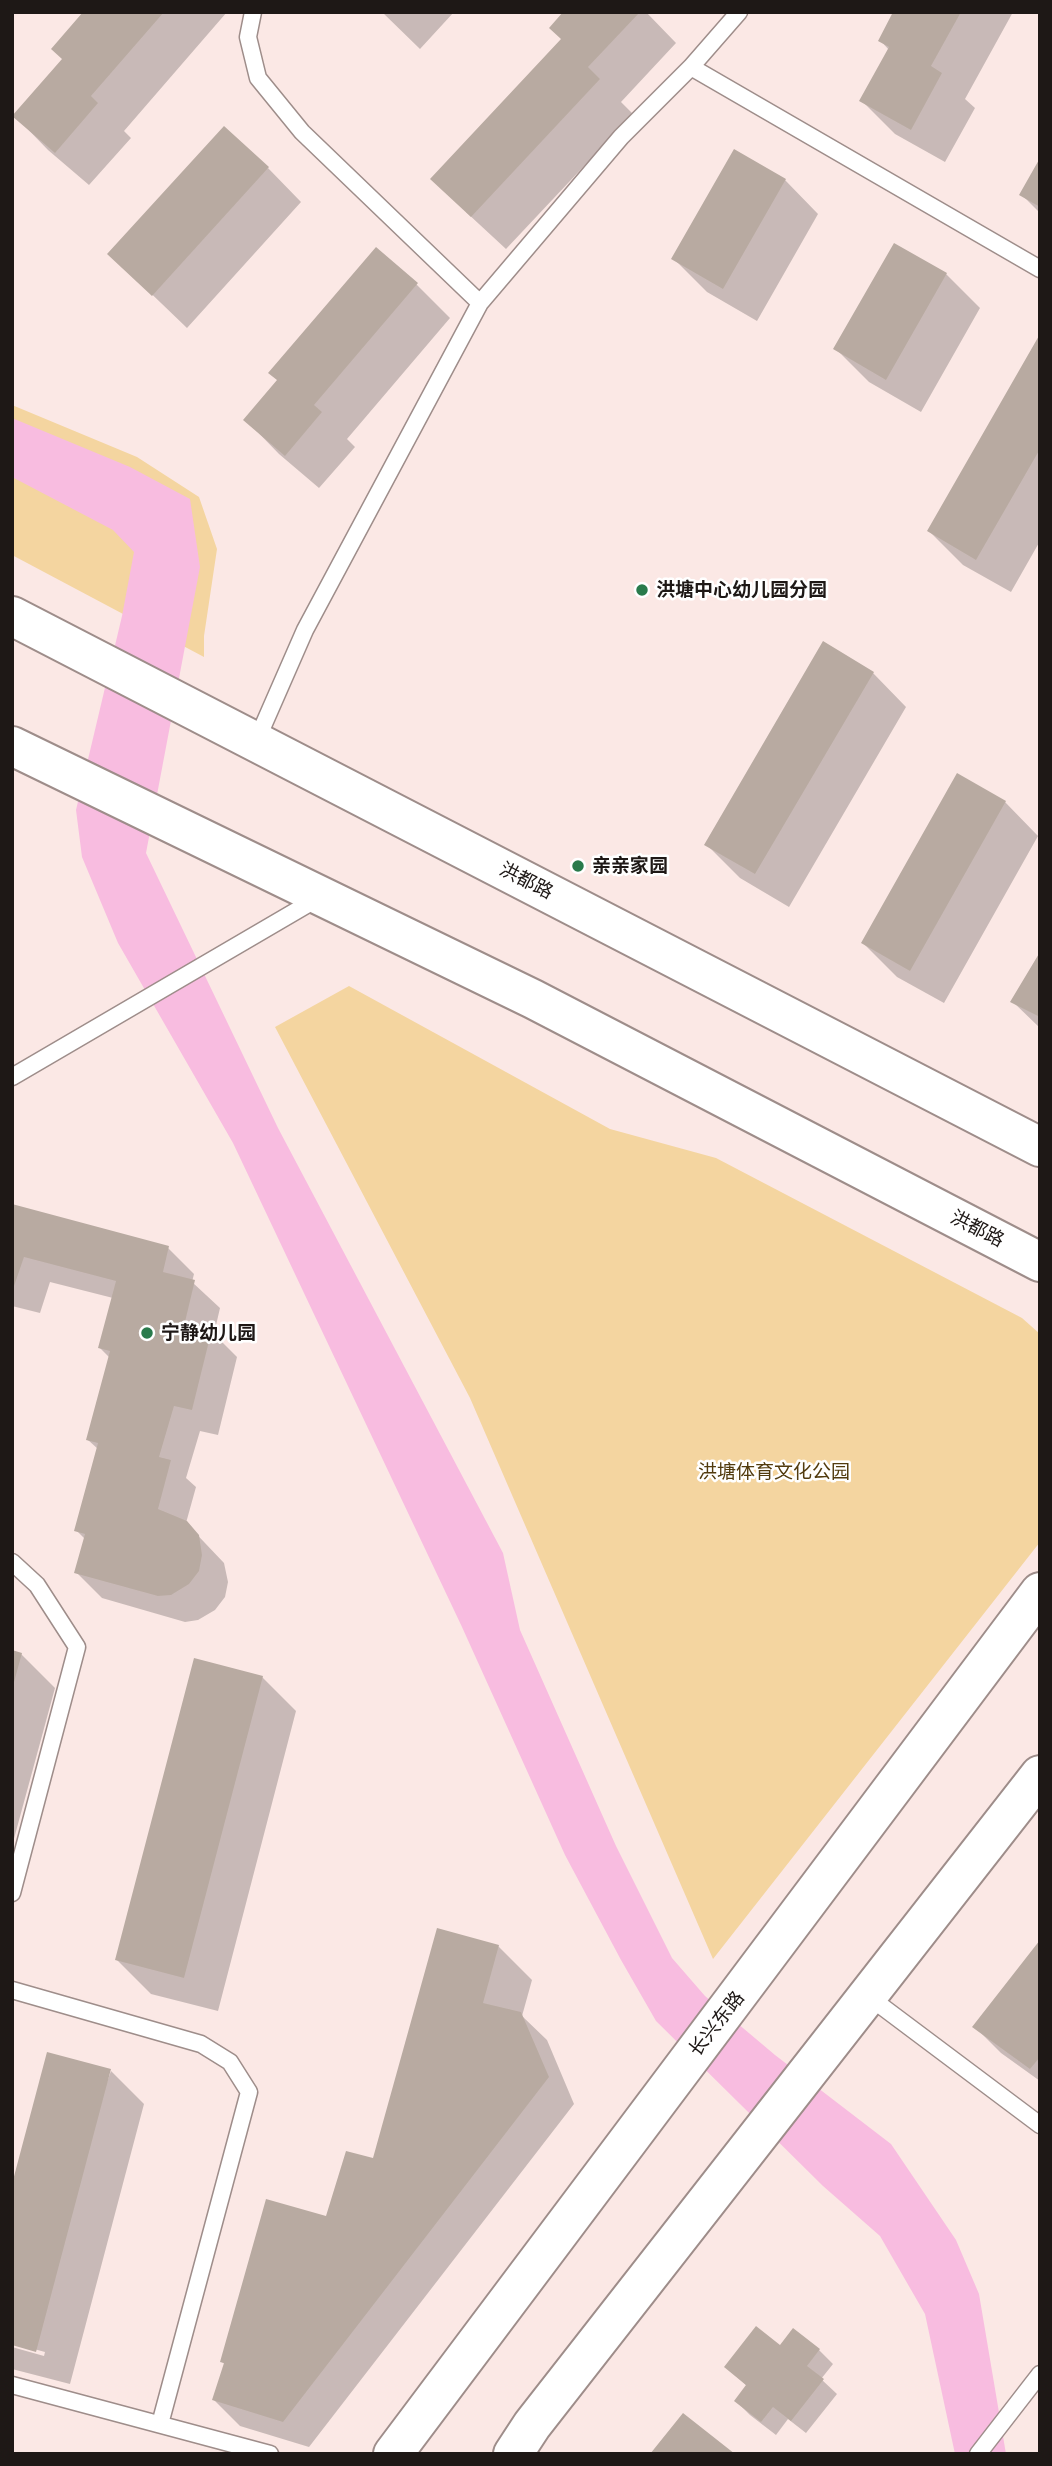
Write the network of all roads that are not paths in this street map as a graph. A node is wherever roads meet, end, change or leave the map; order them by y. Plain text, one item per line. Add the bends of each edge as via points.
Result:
1 (253, 12) edge
2 (739, 12) edge
3 (691, 67) junction
4 (1040, 269) edge
5 (480, 303) junction
6 (24, 622) edge
7 (256, 741) junction
8 (13, 746) edge
9 (322, 895) junction
10 (12, 1077) edge
11 (1040, 1147) edge
12 (1040, 1262) edge
13 (12, 1562) edge
14 (1040, 1592) edge
15 (1040, 1776) edge
16 (12, 1893) edge
17 (12, 1990) edge
18 (868, 1996) junction
19 (1040, 2125) edge
20 (1040, 2374) edge
21 (12, 2385) edge
22 (160, 2424) junction
23 (523, 2439) edge
24 (270, 2454) edge
25 (393, 2454) edge
26 (505, 2454) edge
27 (978, 2454) edge

1 - 5 lane via 247,37 258,78 302,132
2 - 3 lane
3 - 4 lane
3 - 5 lane via 621,137
5 - 7 lane via 305,630
6 - 7 main road, 洪都路
7 - 11 main road, 洪都路
8 - 9 main road, 洪都路
9 - 10 lane
9 - 12 main road, 洪都路
13 - 16 lane via 37,1585 77,1647
14 - 25 main road, 长兴东路
15 - 18 main road
17 - 22 lane via 201,2044 230,2062 249,2092
18 - 19 lane
18 - 23 main road
20 - 27 lane
21 - 22 lane
22 - 24 lane
23 - 26 main road

